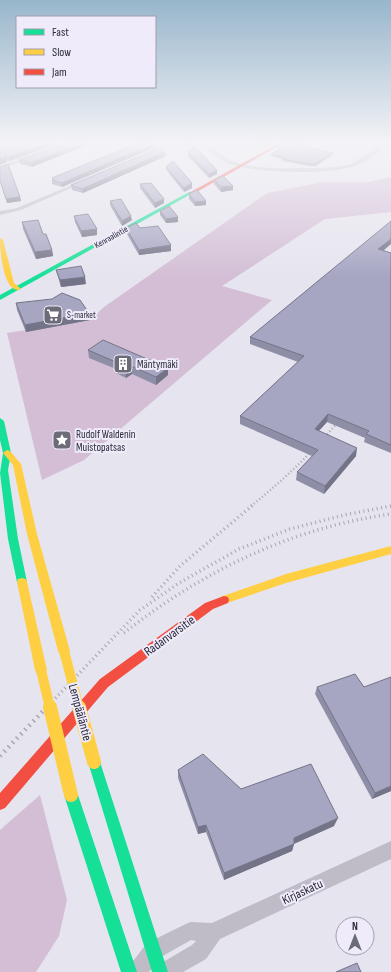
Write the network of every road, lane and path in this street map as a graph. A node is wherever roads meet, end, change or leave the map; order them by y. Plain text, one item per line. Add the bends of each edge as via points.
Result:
1 (66, 188) edge
2 (200, 188) edge
3 (0, 213) edge
4 (0, 240) edge
5 (15, 286) junction
6 (0, 288) edge
7 (0, 298) edge
8 (0, 421) edge
9 (7, 453) junction
10 (28, 508) junction
11 (10, 513) junction
12 (0, 516) edge
13 (12, 523) junction
14 (0, 526) edge
15 (391, 550) edge
16 (0, 803) edge
17 (391, 850) edge
18 (213, 932) junction
19 (154, 950) junction
20 (129, 972) edge
21 (137, 972) edge
22 (160, 972) edge
23 (165, 972) edge

1 - 3 street via 19,209
2 - 5 street, Kenraalintie via 45,274
4 - 5 street
5 - 6 street, Kenraalintie
5 - 7 street, Kenraalintie
8 - 9 street, Lempääläntie
9 - 10 street, Lempääläntie via 17,464
9 - 11 street, Lempääläntie via 4,470
10 - 11 street
10 - 19 street, Lempääläntie, bridge via 32,534 94,762
11 - 12 street
11 - 13 street, Lempääläntie
13 - 14 street
13 - 20 street, Lempääläntie, bridge via 41,670 71,795
15 - 16 street, Radanvarsitie via 250,589 209,606 104,683
17 - 18 street, Kirjaskatu
18 - 19 street, Kirjaskatu via 190,931
18 - 23 street via 199,952
19 - 21 street, Kirjaskatu
19 - 22 street, Lempääläntie

